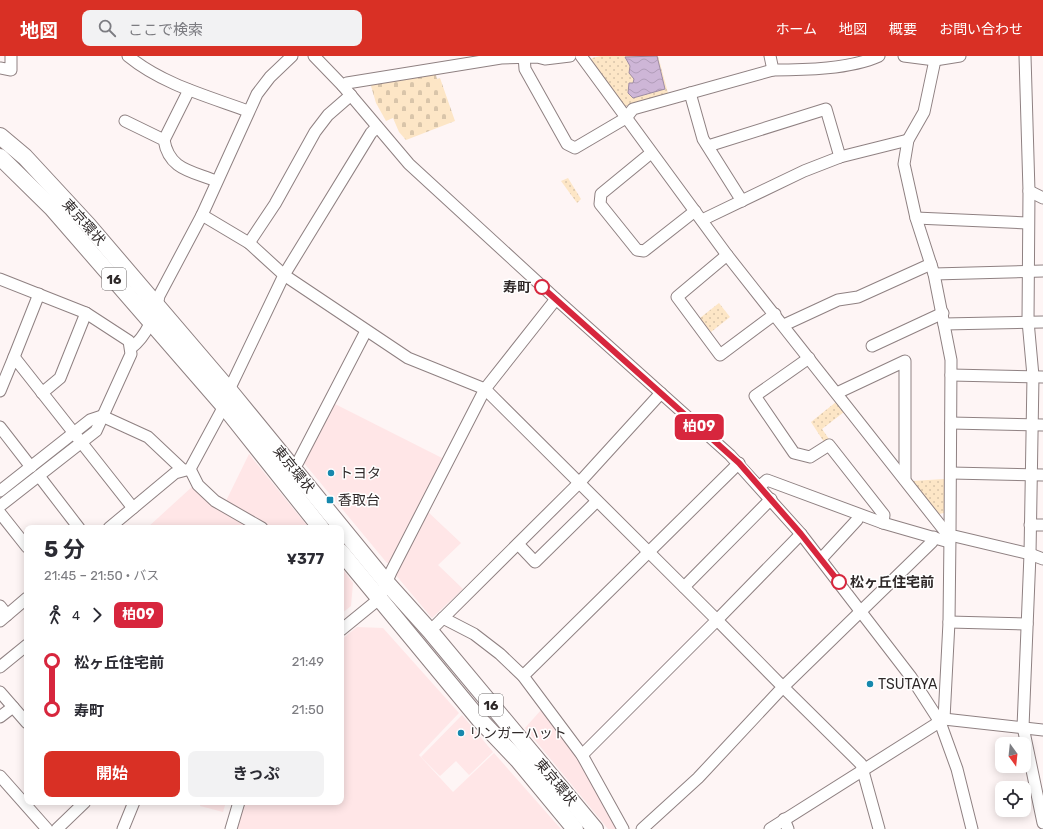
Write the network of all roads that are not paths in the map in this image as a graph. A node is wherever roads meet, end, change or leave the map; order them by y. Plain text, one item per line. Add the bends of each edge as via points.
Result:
1 (11, 56) edge
2 (128, 56) edge
3 (292, 56) edge
4 (314, 56) edge
5 (524, 56) edge
6 (537, 56) edge
7 (570, 56) edge
8 (581, 56) edge
9 (770, 56) edge
10 (879, 56) edge
11 (904, 56) edge
12 (960, 56) edge
13 (1025, 56) edge
14 (501, 57) edge
15 (465, 59) edge
16 (935, 60) junction
17 (0, 68) edge
18 (773, 70) junction
19 (343, 86) junction
20 (189, 90) junction
21 (690, 93) junction
22 (351, 96) junction
23 (248, 111) junction
24 (626, 118) junction
25 (126, 121) dead end
26 (378, 127) junction
27 (0, 136) edge
28 (164, 140) junction
29 (908, 140) junction
30 (708, 146) junction
31 (651, 153) junction
32 (0, 157) edge
33 (840, 157) junction
34 (216, 181) junction
35 (1028, 190) junction
36 (1043, 198) edge
37 (742, 200) junction
38 (202, 215) junction
39 (699, 215) junction
40 (916, 218) junction
41 (1028, 223) junction
42 (248, 243) junction
43 (727, 255) junction
44 (933, 269) junction
45 (1028, 270) junction
46 (1043, 271) edge
47 (284, 275) junction
48 (0, 279) edge
49 (39, 294) junction
50 (556, 299) junction
51 (157, 308) junction
52 (86, 313) junction
53 (775, 314) junction
54 (943, 318) junction
55 (1028, 321) junction
56 (150, 322) junction
57 (1043, 322) edge
58 (784, 325) junction
59 (366, 332) junction
60 (872, 346) dead end
61 (131, 348) junction
62 (14, 357) junction
63 (809, 358) junction
64 (951, 375) junction
65 (1038, 377) edge
66 (485, 389) junction
67 (229, 390) junction
68 (0, 392) edge
69 (42, 393) junction
70 (660, 393) junction
71 (837, 393) junction
72 (224, 406) junction
73 (102, 416) junction
74 (951, 424) junction
75 (1037, 425) edge
76 (0, 427) edge
77 (73, 433) junction
78 (81, 443) junction
79 (739, 463) junction
80 (31, 467) junction
81 (292, 467) junction
82 (187, 470) junction
83 (951, 473) junction
84 (1032, 475) junction
85 (1043, 475) edge
86 (38, 476) junction
87 (905, 478) junction
88 (579, 483) junction
89 (760, 486) junction
90 (0, 491) edge
91 (771, 499) junction
92 (597, 501) junction
93 (0, 506) edge
94 (133, 508) junction
95 (0, 513) edge
96 (859, 515) junction
97 (883, 523) junction
98 (77, 525) edge
99 (113, 525) edge
100 (257, 525) edge
101 (319, 525) edge
102 (339, 525) edge
103 (1030, 525) junction
104 (1043, 525) edge
105 (344, 531) edge
106 (801, 534) junction
107 (934, 537) junction
108 (950, 538) junction
109 (24, 543) edge
110 (518, 544) junction
111 (649, 551) junction
112 (1030, 554) junction
113 (344, 556) edge
114 (821, 559) junction
115 (1043, 559) edge
116 (386, 582) junction
117 (684, 587) junction
118 (379, 599) junction
119 (24, 600) edge
120 (861, 612) junction
121 (2, 614) edge
122 (443, 618) junction
123 (717, 620) junction
124 (949, 622) junction
125 (1027, 624) junction
126 (344, 628) edge
127 (430, 631) junction
128 (24, 647) edge
129 (0, 667) edge
130 (523, 676) junction
131 (783, 687) junction
132 (0, 692) edge
133 (13, 707) junction
134 (0, 717) edge
135 (24, 720) edge
136 (942, 720) junction
137 (1023, 727) junction
138 (1043, 730) edge
139 (582, 755) junction
140 (863, 771) junction
141 (2, 782) edge
142 (24, 805) edge
143 (24, 805) edge
144 (83, 805) edge
145 (133, 805) edge
146 (238, 805) edge
147 (1043, 823) edge
148 (786, 824) edge
149 (47, 829) edge
150 (57, 829) edge
151 (123, 829) edge
152 (231, 829) edge
153 (575, 829) edge
154 (595, 829) edge
155 (623, 829) edge
156 (642, 829) edge
157 (770, 829) edge
158 (879, 829) edge
159 (972, 829) edge

1 - 17 street via 11,70
2 - 20 street via 155,74
3 - 23 street via 270,77
4 - 19 street
5 - 6 street
5 - 14 street
5 - 24 street via 525,69 567,144 576,148
6 - 7 street via 545,59
8 - 24 street
9 - 18 street
10 - 18 street via 849,65
11 - 16 street
12 - 16 street
13 - 35 street
14 - 15 street
15 - 19 street via 347,83
16 - 29 street via 924,112
18 - 21 street
19 - 22 street
20 - 23 street
20 - 28 street
21 - 24 street via 634,109
21 - 30 street via 703,139
22 - 26 street
22 - 42 street via 328,115 315,132 275,204
23 - 34 street
24 - 31 street
25 - 28 street
26 - 47 street via 371,133
26 - 50 street via 409,164
27 - 51 highway, 東京環状 / 16 via 25,157 88,225
28 - 34 street via 166,152 177,166
29 - 33 street
29 - 40 street via 904,164
30 - 33 street via 826,109
30 - 37 street
31 - 39 street
31 - 39 street via 601,194 600,204 637,250 644,251
32 - 56 highway, 東京環状 / 16 via 52,208
33 - 37 street
34 - 38 street
35 - 36 street
35 - 41 street
37 - 39 street
38 - 42 street
38 - 51 street via 160,296
39 - 43 street
40 - 41 street
40 - 44 street
41 - 45 street
42 - 47 street
43 - 53 street
43 - 53 street via 677,297 720,355
44 - 45 street
44 - 54 street
44 - 58 street via 858,297 838,300
45 - 46 street
45 - 55 street
47 - 59 street
47 - 67 street
48 - 49 street
49 - 52 street
49 - 62 street
50 - 66 street
50 - 70 street
51 - 56 street
51 - 67 highway, 東京環状 / 16
52 - 61 street via 128,341
52 - 69 street via 60,378
53 - 58 street
54 - 55 street
54 - 60 street
54 - 64 street via 951,360
55 - 57 street
55 - 65 street
56 - 61 street
56 - 72 highway, 東京環状 / 16
58 - 63 street
59 - 66 street via 408,358
59 - 81 street via 298,462
61 - 73 street via 131,354
62 - 68 street
62 - 69 street
63 - 71 street
63 - 97 street via 755,396 794,453 810,457 829,445 884,515
64 - 65 street
64 - 74 street
65 - 75 street
66 - 88 street
66 - 116 street
67 - 72 street
67 - 81 highway, 東京環状 / 16
69 - 77 street
70 - 79 street
70 - 88 street
71 - 87 street
71 - 87 street via 905,361
72 - 82 street
72 - 101 highway, 東京環状 / 16
73 - 77 street via 90,420
73 - 78 street via 96,431
73 - 82 street via 148,437
74 - 75 street
74 - 83 street
75 - 84 street
76 - 80 street
77 - 78 street
77 - 80 street
78 - 86 street
78 - 94 street
79 - 89 street
79 - 111 street
80 - 90 street
81 - 102 highway, 東京環状 / 16
82 - 94 street via 175,473
82 - 100 street via 215,501
83 - 84 street
83 - 108 street
84 - 85 street
84 - 103 street
86 - 93 street
86 - 98 street
87 - 108 street
88 - 92 street
88 - 110 street
89 - 91 street
89 - 96 street via 767,480
91 - 106 street
91 - 117 street
92 - 110 street via 535,562
92 - 111 street
94 - 99 street
95 - 109 street
96 - 97 street
96 - 114 street
97 - 107 street
103 - 104 street
103 - 112 street
105 - 116 highway, 東京環状 / 16
106 - 114 street
106 - 123 street
107 - 108 street
107 - 120 street via 932,542
108 - 112 street
108 - 124 street
110 - 122 street
111 - 117 street
111 - 130 street
112 - 115 street
112 - 125 street
113 - 118 highway, 東京環状 / 16
114 - 120 street
116 - 118 street
116 - 127 highway, 東京環状 / 16
117 - 123 street
118 - 126 street
118 - 153 highway, 東京環状 / 16
119 - 121 street
120 - 131 street
120 - 136 street
122 - 127 street
122 - 130 street via 474,634
123 - 131 street
123 - 139 street
124 - 125 street
124 - 136 street
125 - 137 street
127 - 154 highway, 東京環状 / 16
128 - 129 street
130 - 139 street
131 - 140 street via 861,764
131 - 156 street via 698,778
132 - 133 street
133 - 134 street
133 - 135 street
136 - 137 street
136 - 140 street
136 - 159 street
137 - 138 street
137 - 147 street
139 - 155 street
140 - 148 street
140 - 158 street
141 - 143 street
142 - 149 street
144 - 150 street
145 - 151 street
146 - 152 street
148 - 157 street

